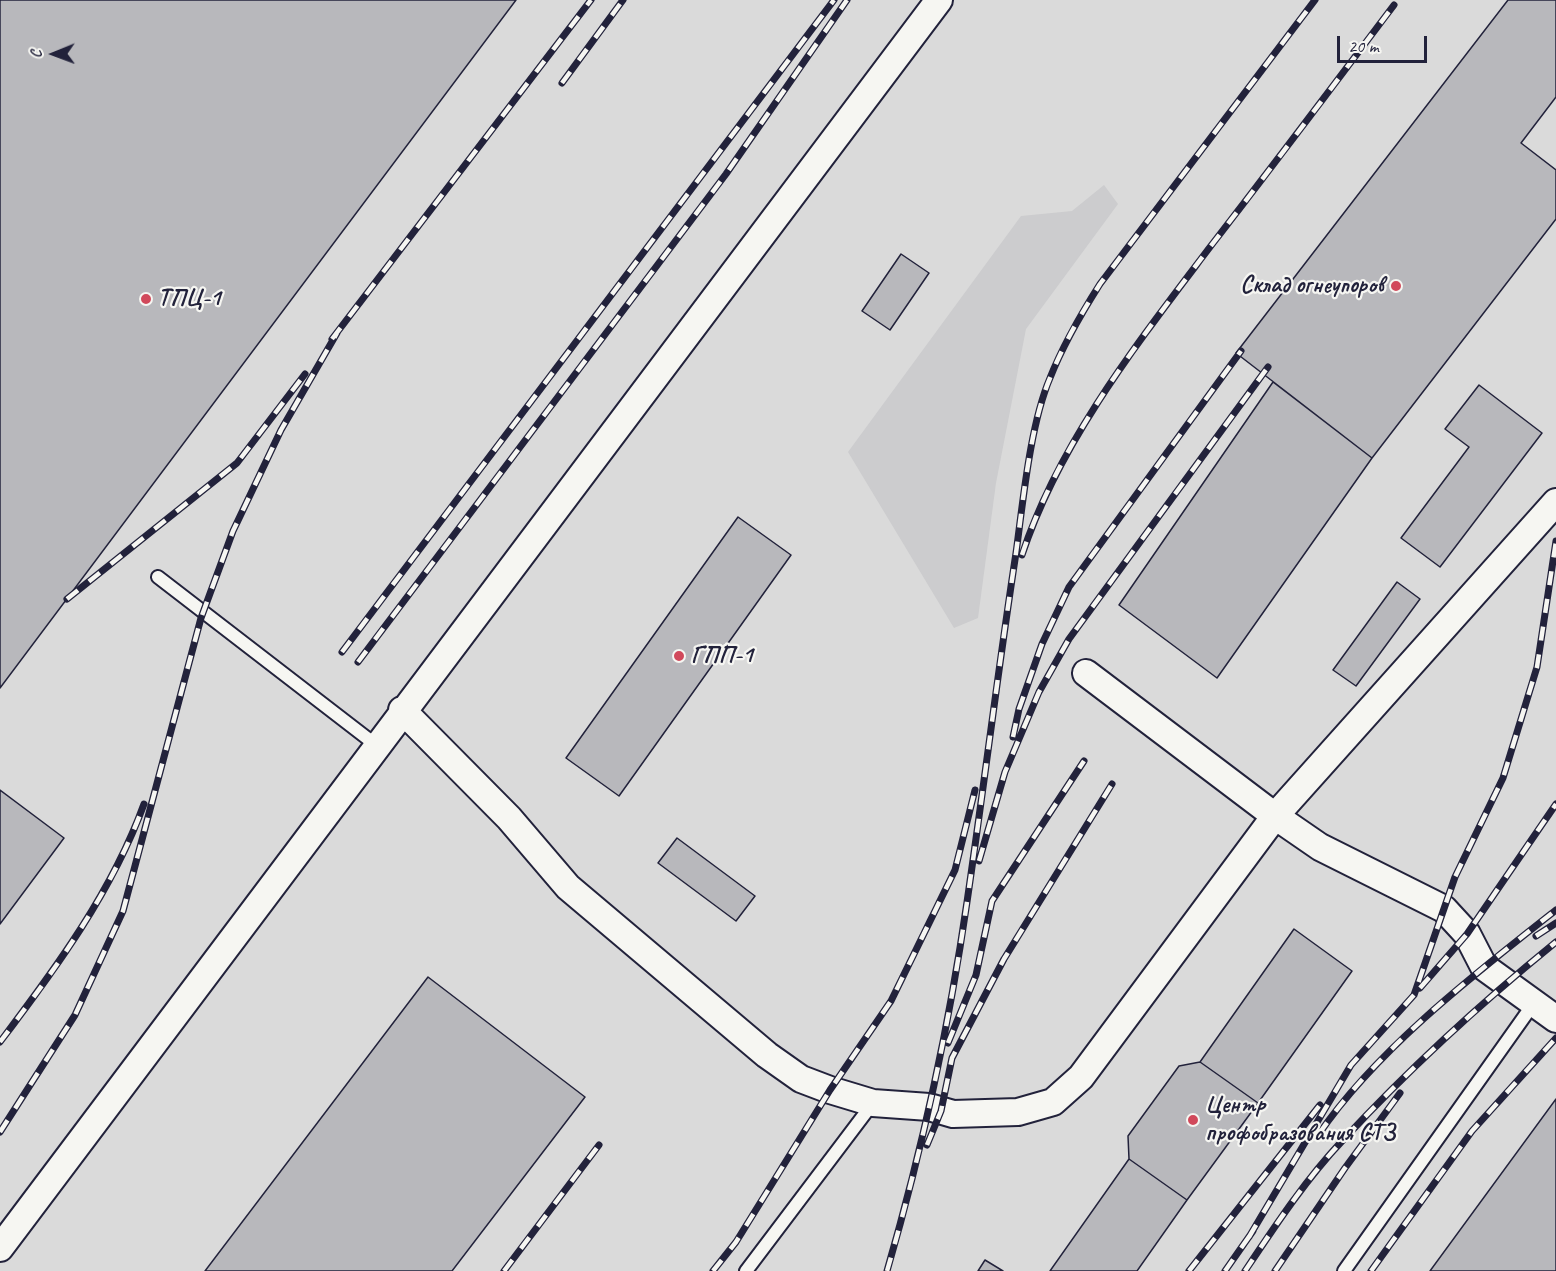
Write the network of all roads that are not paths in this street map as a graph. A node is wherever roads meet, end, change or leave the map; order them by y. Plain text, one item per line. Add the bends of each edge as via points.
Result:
1 (939, 0) edge
2 (1556, 502) edge
3 (158, 577) dead end
4 (1086, 673) dead end
5 (402, 710) junction
6 (376, 745) junction
7 (1275, 816) junction
8 (1534, 1003) junction
9 (1556, 1019) edge
10 (873, 1103) junction
11 (0, 1248) edge
12 (747, 1271) edge
13 (1344, 1271) edge

1 - 5 street
2 - 7 street
3 - 6 lane
4 - 7 street
5 - 6 street
5 - 10 street via 509,818 568,887 767,1054 801,1079
6 - 11 street
7 - 8 street via 1320,847 1444,909 1467,934 1484,967
7 - 10 street via 1081,1077 1053,1102 1018,1112 953,1113
8 - 9 street
8 - 13 lane
10 - 12 lane

